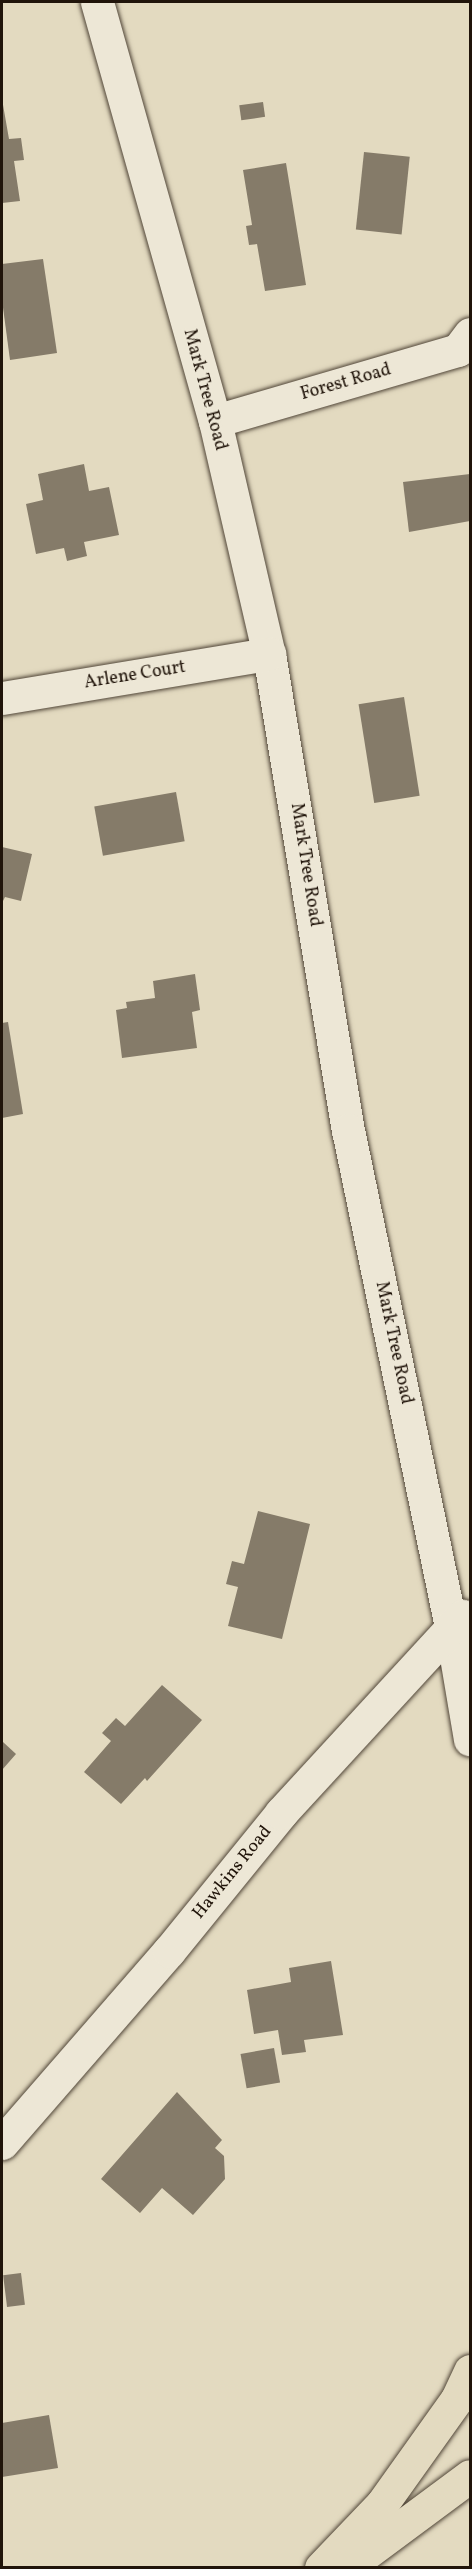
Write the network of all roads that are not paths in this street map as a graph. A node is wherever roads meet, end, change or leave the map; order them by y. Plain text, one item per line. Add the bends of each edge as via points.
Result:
1 (97, 2) edge
2 (466, 346) edge
3 (215, 421) junction
4 (269, 654) junction
5 (2, 698) edge
6 (461, 1617) edge
7 (471, 1739) edge
8 (2, 2143) edge
9 (471, 2371) edge
10 (471, 2476) edge
11 (321, 2568) edge
12 (346, 2568) edge

1 - 3 street, Mark Tree Road
2 - 3 street, Forest Road
3 - 4 street, Mark Tree Road
4 - 5 street, Arlene Court
4 - 6 street, Mark Tree Road via 348,1130
6 - 7 street, Mark Tree Road
6 - 8 street, Hawkins Road via 281,1813 169,1951
9 - 11 highway via 457,2399 382,2504
10 - 12 highway

